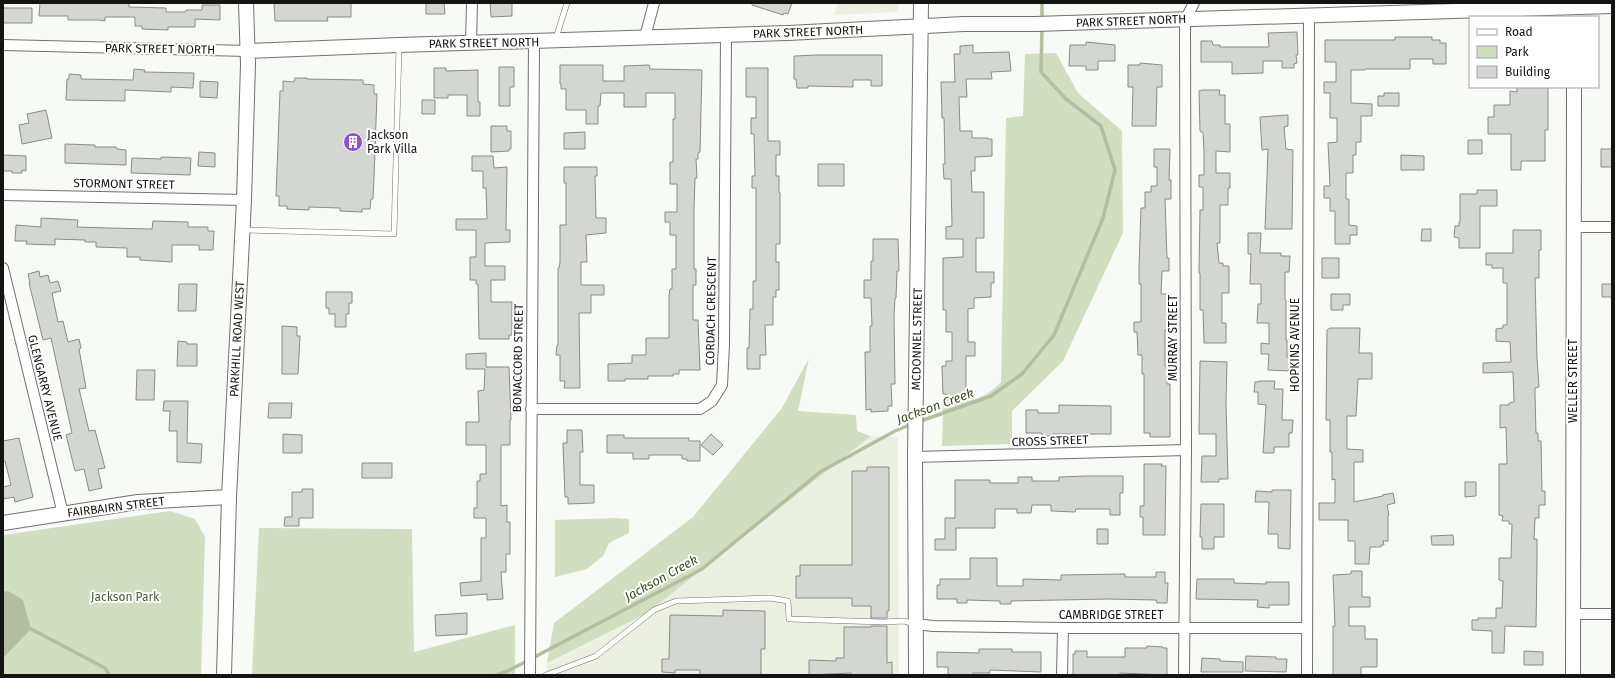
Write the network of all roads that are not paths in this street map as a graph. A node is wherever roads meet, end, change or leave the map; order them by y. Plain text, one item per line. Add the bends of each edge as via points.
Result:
1 (246, 3) edge
2 (472, 3) edge
3 (567, 3) edge
4 (654, 3) edge
5 (921, 3) edge
6 (1194, 3) edge
7 (1612, 6) edge
8 (1455, 7) edge
9 (1574, 12) edge
10 (1309, 16) junction
11 (1185, 20) junction
12 (920, 27) junction
13 (726, 35) junction
14 (645, 37) junction
15 (555, 41) junction
16 (534, 42) junction
17 (471, 43) junction
18 (3, 45) edge
19 (399, 45) junction
20 (248, 51) junction
21 (1574, 88) edge
22 (3, 195) edge
23 (244, 200) junction
24 (1573, 227) junction
25 (1612, 227) edge
26 (242, 230) junction
27 (3, 268) edge
28 (531, 409) junction
29 (1186, 450) junction
30 (915, 457) junction
31 (229, 497) junction
32 (63, 514) junction
33 (3, 523) edge
34 (1573, 614) junction
35 (1612, 614) edge
36 (916, 624) junction
37 (1185, 627) junction
38 (1063, 628) junction
39 (1307, 628) junction
40 (224, 671) edge
41 (530, 673) edge
42 (546, 675) edge
43 (916, 675) edge
44 (1062, 675) edge
45 (1184, 675) edge
46 (1307, 675) edge
47 (1573, 675) edge

1 - 20 street, PARKHILL ROAD WEST
2 - 17 street
3 - 15 lane
4 - 14 street
5 - 12 street, MCDONNEL STREET
6 - 11 street, MURRAY STREET
7 - 9 street, PARK STREET NORTH
8 - 9 street, PARK STREET NORTH
8 - 10 street, PARK STREET NORTH
10 - 11 street, PARK STREET NORTH
10 - 39 street, HOPKINS AVENUE
11 - 12 street, PARK STREET NORTH
11 - 29 street, MURRAY STREET
12 - 13 street, PARK STREET NORTH
12 - 30 street, MCDONNEL STREET
13 - 14 street, PARK STREET NORTH
13 - 28 street, CORDACH CRESCENT via 722,385 712,401 700,409
14 - 15 street, PARK STREET NORTH
15 - 16 street, PARK STREET NORTH
16 - 17 street, PARK STREET NORTH
16 - 28 street, BONACCORD STREET
17 - 19 street, PARK STREET NORTH
18 - 20 street, PARK STREET NORTH
19 - 20 street, PARK STREET NORTH
19 - 26 lane via 394,234
20 - 23 street, PARKHILL ROAD WEST
21 - 24 street, WELLER STREET
22 - 23 street, STORMONT STREET
23 - 26 street, PARKHILL ROAD WEST
24 - 25 street
24 - 34 street, WELLER STREET
26 - 31 street, PARKHILL ROAD WEST
27 - 32 street, GLENGARRY AVENUE
28 - 41 street, BONACCORD STREET
29 - 30 street, CROSS STREET
29 - 37 street, MURRAY STREET
30 - 36 street, MCDONNEL STREET
31 - 32 street, FAIRBAIRN STREET via 138,502
31 - 40 street, PARKHILL ROAD WEST
32 - 33 street, FAIRBAIRN STREET
34 - 35 street
34 - 47 street, WELLER STREET
36 - 38 street, CAMBRIDGE STREET
36 - 42 lane via 904,621 790,619 788,601 770,598 676,601 654,610 596,656
36 - 43 street, MCDONNEL STREET
37 - 38 street, CAMBRIDGE STREET
37 - 39 street, CAMBRIDGE STREET
37 - 45 street, MURRAY STREET
38 - 44 street
39 - 46 street, HOPKINS AVENUE

